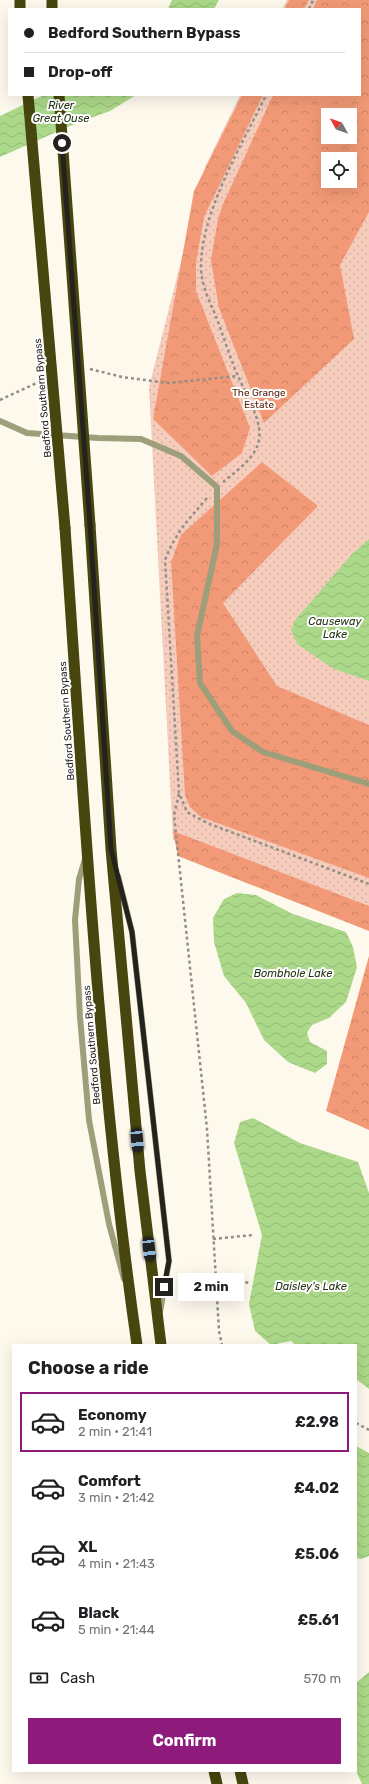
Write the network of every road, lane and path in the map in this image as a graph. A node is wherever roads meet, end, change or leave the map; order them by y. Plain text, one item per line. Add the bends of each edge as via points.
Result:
1 (28, 96) edge
2 (58, 96) edge
3 (266, 96) edge
4 (87, 368) dead end
5 (238, 376) junction
6 (42, 380) dead end
7 (0, 400) edge
8 (0, 420) edge
9 (218, 487) junction
10 (369, 784) edge
11 (179, 793) junction
12 (111, 849) junction
13 (87, 852) junction
14 (369, 884) edge
15 (253, 1235) dead end
16 (213, 1239) junction
17 (216, 1276) junction
18 (249, 1283) dead end
19 (132, 1309) junction
20 (158, 1326) junction
21 (137, 1344) edge
22 (161, 1344) edge
23 (222, 1344) edge
24 (357, 1424) edge
25 (369, 1430) edge
26 (214, 1772) edge
27 (240, 1772) edge
28 (217, 1784) edge
29 (243, 1784) edge

1 - 13 highway, Bedford Southern Bypass, bridge via 65,528
2 - 12 highway, bridge
3 - 5 path via 219,193 205,233 201,265 205,288
4 - 5 path via 122,377 168,383
5 - 9 path via 259,424 258,446 244,464
6 - 7 path
8 - 9 lane via 27,433 141,439 180,456
9 - 10 lane via 218,544 197,636 200,683 232,731 263,752
9 - 11 path via 185,523 165,560
11 - 14 path via 187,812 206,823
11 - 16 path via 174,815 207,1129
12 - 20 highway via 140,1171
12 - 20 lane via 132,932 169,1261
13 - 19 highway, Bedford Southern Bypass via 115,1175
13 - 19 lane via 79,879 75,920 89,1120 109,1224
15 - 16 path
16 - 17 path
17 - 18 path
17 - 23 path
19 - 21 highway, Bedford Southern Bypass
20 - 22 highway
24 - 25 path
26 - 28 highway
27 - 29 highway

